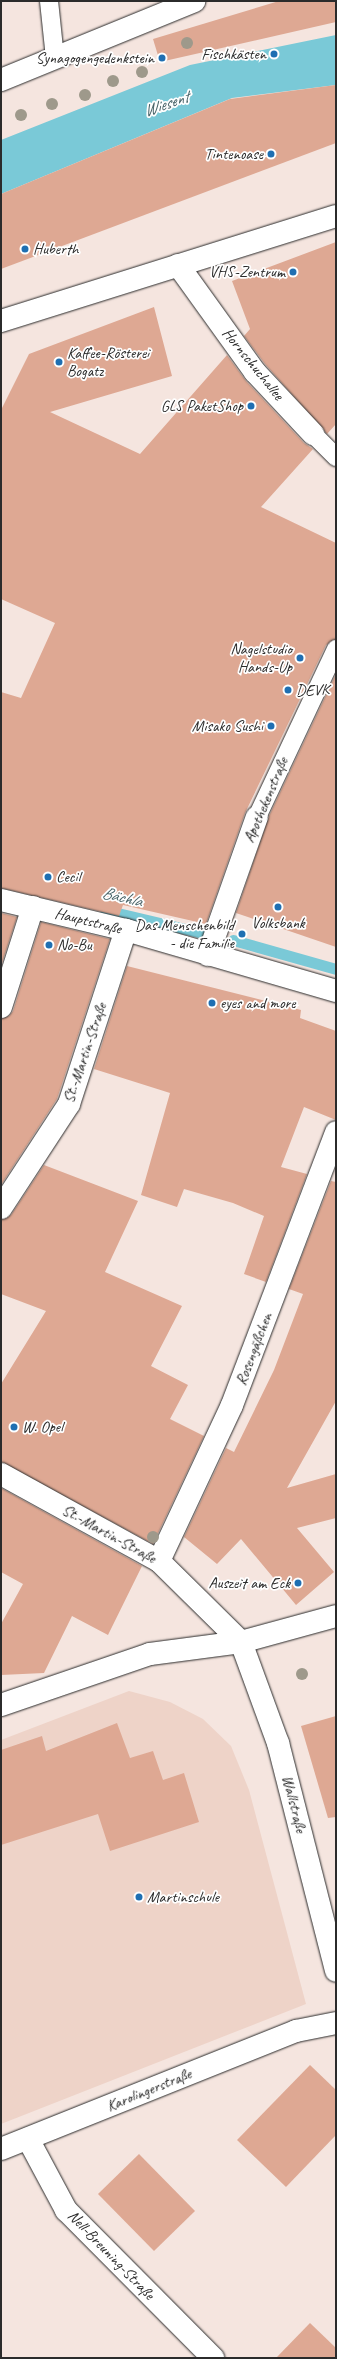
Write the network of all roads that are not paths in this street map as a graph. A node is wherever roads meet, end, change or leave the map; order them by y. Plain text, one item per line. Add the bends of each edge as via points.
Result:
1 (49, 1) edge
2 (194, 1) edge
3 (55, 58) junction
4 (1, 80) edge
5 (336, 216) edge
6 (178, 265) junction
7 (1, 321) edge
8 (313, 434) joint
9 (336, 457) edge
10 (336, 649) edge
11 (257, 817) joint
12 (1, 900) edge
13 (33, 907) junction
14 (126, 930) junction
15 (208, 955) junction
16 (336, 991) edge
17 (1, 1007) edge
18 (336, 1132) edge
19 (1, 1208) edge
20 (1, 1474) edge
21 (159, 1561) junction
22 (336, 1616) edge
23 (241, 1642) junction
24 (1, 1705) edge
25 (336, 1971) edge
26 (336, 2023) edge
27 (28, 2139) junction
28 (1, 2150) edge
29 (213, 2358) edge

1 - 3 lane
2 - 3 street
3 - 4 street
5 - 6 street
6 - 7 street
6 - 8 street, Hornschuchallee via 255,372
8 - 9 lane, Hornschuchallee
10 - 11 lane, Apothekenstraße
11 - 15 street, Apothekenstraße
12 - 13 street, Hauptstraße
13 - 14 street, Hauptstraße
13 - 17 street
14 - 15 street, Hauptstraße
14 - 19 street, St.-Martin-Straße via 69,1104
15 - 16 street, Hauptstraße
18 - 21 street, Rosengäßchen via 232,1405
20 - 21 street, St.-Martin-Straße
21 - 23 street, St.-Martin-Straße
22 - 23 street
23 - 24 street via 150,1654
23 - 25 street, Wallstraße via 278,1743
26 - 27 street, Karolingerstraße via 296,2031
27 - 28 street, Karolingerstraße
27 - 29 street, Nell-Breuning-Straße via 66,2210

